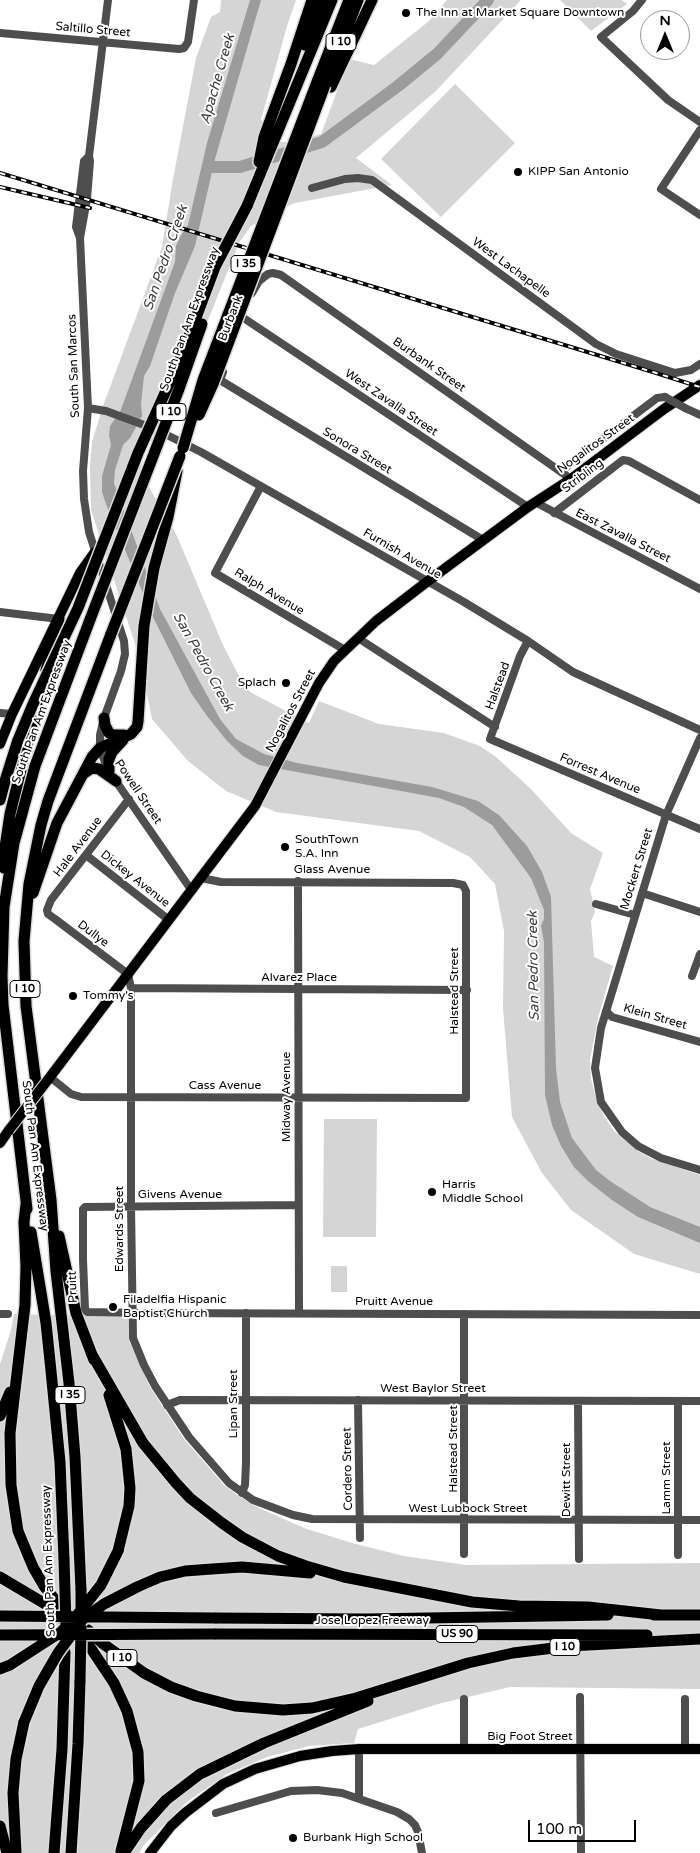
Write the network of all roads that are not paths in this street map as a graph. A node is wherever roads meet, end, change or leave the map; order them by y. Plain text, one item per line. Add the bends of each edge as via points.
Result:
1 (108, 0) edge
2 (194, 0) edge
3 (312, 0) edge
4 (322, 0) edge
5 (332, 0) edge
6 (349, 0) edge
7 (358, 0) edge
8 (372, 0) edge
9 (642, 0) edge
10 (0, 33) edge
11 (103, 42) junction
12 (295, 74) junction
13 (324, 85) junction
14 (700, 122) edge
15 (700, 130) edge
16 (312, 188) dead end
17 (249, 202) junction
18 (700, 215) edge
19 (273, 273) joint
20 (242, 317) junction
21 (700, 364) edge
22 (220, 380) joint
23 (700, 385) edge
24 (88, 408) junction
25 (700, 415) edge
26 (182, 452) junction
27 (561, 472) junction
28 (571, 479) junction
29 (261, 486) junction
30 (700, 500) edge
31 (532, 505) junction
32 (554, 513) junction
33 (483, 540) junction
34 (95, 552) junction
35 (428, 581) junction
36 (700, 588) edge
37 (0, 612) edge
38 (59, 619) junction
39 (358, 638) junction
40 (528, 641) junction
41 (345, 650) junction
42 (0, 713) edge
43 (12, 714) junction
44 (104, 718) junction
45 (494, 727) junction
46 (700, 730) edge
47 (131, 734) junction
48 (700, 738) edge
49 (490, 739) joint
50 (0, 744) edge
51 (100, 748) junction
52 (109, 771) junction
53 (83, 774) junction
54 (116, 780) junction
55 (129, 799) junction
56 (0, 800) edge
57 (666, 814) junction
58 (700, 829) edge
59 (86, 855) junction
60 (201, 878) junction
61 (298, 881) junction
62 (463, 885) joint
63 (192, 891) junction
64 (642, 893) junction
65 (596, 904) dead end
66 (4, 907) junction
67 (48, 910) joint
68 (700, 912) edge
69 (634, 915) junction
70 (25, 916) junction
71 (169, 920) junction
72 (700, 954) edge
73 (128, 974) junction
74 (692, 976) dead end
75 (131, 988) junction
76 (298, 989) junction
77 (467, 990) junction
78 (606, 1011) junction
79 (700, 1042) edge
80 (48, 1079) junction
81 (298, 1097) junction
82 (131, 1098) junction
83 (466, 1098) joint
84 (5, 1131) edge
85 (0, 1143) edge
86 (700, 1170) edge
87 (51, 1200) junction
88 (26, 1204) junction
89 (131, 1206) junction
90 (298, 1206) junction
91 (83, 1260) joint
92 (87, 1312) joint
93 (132, 1313) junction
94 (246, 1313) junction
95 (298, 1313) junction
96 (464, 1314) junction
97 (700, 1315) edge
98 (92, 1353) junction
99 (17, 1374) junction
100 (246, 1400) junction
101 (358, 1400) junction
102 (465, 1401) junction
103 (578, 1401) junction
104 (678, 1401) junction
105 (700, 1401) edge
106 (167, 1405) junction
107 (0, 1416) edge
108 (242, 1493) junction
109 (360, 1520) junction
110 (465, 1520) junction
111 (578, 1520) junction
112 (678, 1520) junction
113 (700, 1520) edge
114 (360, 1538) dead end
115 (464, 1554) dead end
116 (678, 1556) dead end
117 (579, 1559) dead end
118 (0, 1577) edge
119 (362, 1581) junction
120 (661, 1614) junction
121 (700, 1615) edge
122 (0, 1616) edge
123 (0, 1635) edge
124 (700, 1637) edge
125 (5, 1667) edge
126 (432, 1674) junction
127 (580, 1697) dead end
128 (685, 1698) dead end
129 (464, 1699) dead end
130 (360, 1749) junction
131 (580, 1749) junction
132 (685, 1749) junction
133 (700, 1749) edge
134 (464, 1750) junction
135 (359, 1798) junction
136 (216, 1813) dead end
137 (0, 1826) edge
138 (7, 1853) edge
139 (16, 1853) edge
140 (54, 1853) edge
141 (71, 1853) edge
142 (120, 1853) edge
143 (124, 1853) edge
144 (150, 1853) edge
145 (422, 1853) edge
146 (580, 1853) edge

1 - 11 street, South San Marcos
2 - 11 street, Saltillo Street via 190,33 184,48
3 - 12 highway
4 - 12 highway, South Pan Am Expressway / I 10
5 - 12 highway, South Pan Am Expressway
6 - 13 highway, South Pan Am Expressway / I 35
7 - 13 highway, South Pan Am Expressway / I 10
8 - 13 highway
9 - 14 street via 601,37 668,100
10 - 11 street, Saltillo Street
11 - 24 street, South San Marcos via 89,156 84,161 76,227 80,238
12 - 17 highway, South Pan Am Expressway / I 10 via 282,120
12 - 17 highway via 264,138
13 - 26 highway, South Pan Am Expressway / I 35, bridge via 203,380
13 - 26 highway, South Pan Am Expressway / I 10, bridge via 275,232 245,300 214,384
15 - 18 street via 661,189
16 - 21 street, West Lachapelle via 345,179 372,180 596,344 675,373 691,370
17 - 56 highway, bridge via 215,267 78,608 18,740
17 - 66 highway, South Pan Am Expressway / I 10, bridge via 35,766 14,843
19 - 20 street, Burbank via 256,285
19 - 27 street, Burbank Street via 281,275
20 - 22 street, Burbank
20 - 31 street, West Zavalla Street
22 - 33 street, Sonora Street
23 - 28 main road, Nogalitos Street
24 - 29 street, Furnish Avenue via 155,430
24 - 34 street, South San Marcos via 83,486
25 - 27 street, Nogalitos Street, bridge via 665,397 657,398
26 - 47 highway, bridge via 150,586 138,722
26 - 70 highway, South Pan Am Expressway / I 10, bridge via 48,801 34,857
27 - 28 street, Burbank Street
28 - 31 main road, Nogalitos Street
29 - 35 street, Furnish Avenue
29 - 41 street, Ralph Avenue via 214,573
30 - 32 street, Stribling via 627,461 619,462
31 - 32 street, East Zavalla Street
31 - 33 main road, Nogalitos Street
32 - 36 street, East Zavalla Street
33 - 35 main road, Nogalitos Street
34 - 38 main road via 80,573
34 - 44 street, Powell Street via 124,641 125,654
35 - 39 main road, Nogalitos Street
35 - 40 street, Furnish Avenue
37 - 38 street
38 - 43 main road
38 - 66 highway via 10,814 4,854
39 - 41 main road, Nogalitos Street
39 - 45 street
40 - 45 street, Halstead
40 - 46 street, Furnish Avenue via 585,678
41 - 60 main road, Nogalitos Street via 327,670 255,806
42 - 43 street
43 - 50 main road
44 - 47 highway via 109,733
44 - 51 street, Powell Street
45 - 49 street, Halstead
47 - 51 highway
47 - 52 highway via 112,752
48 - 57 street, Mockert Street
49 - 57 street, Forrest Avenue
51 - 52 street, Powell Street
51 - 53 highway
52 - 54 street, Powell Street
53 - 54 highway via 92,768 99,769
53 - 70 highway via 50,842
54 - 55 street, Powell Street
55 - 59 street, Hale Avenue
55 - 63 street, Powell Street
57 - 58 street, Forrest Avenue
57 - 64 street, Mockert Street
59 - 67 street, Hale Avenue via 51,900
59 - 71 street, Dickey Avenue
60 - 61 street, Glass Avenue via 221,882
60 - 63 main road, Nogalitos Street
61 - 62 street, Glass Avenue via 453,882
61 - 76 street, Midway Avenue
62 - 77 street, Halstead Street via 466,891
63 - 71 main road, Nogalitos Street
64 - 68 street
64 - 69 street, Mockert Street
65 - 69 street
66 - 88 highway, South Pan Am Expressway / I 10 via 4,1005
67 - 73 street, Dullye via 50,916
69 - 78 street, Mockert Street
70 - 87 highway, South Pan Am Expressway / I 10 via 26,1006
71 - 73 main road, Nogalitos Street
72 - 74 street
73 - 75 street, Edwards Street
73 - 80 main road, Nogalitos Street
75 - 76 street, Alvarez Place
75 - 82 street, Edwards Street
76 - 77 street, Alvarez Place
76 - 81 street, Midway Avenue
77 - 83 street, Halstead Street
78 - 79 street, Klein Street via 612,1017
78 - 86 street via 594,1068 601,1102 608,1115 638,1146 661,1158
80 - 82 street, Cass Avenue via 81,1097
80 - 84 main road, Nogalitos Street, bridge
81 - 82 street, Cass Avenue
81 - 83 street, Cass Avenue
81 - 90 street, Midway Avenue
82 - 89 street, Edwards Street
84 - 85 main road, Nogalitos Street
87 - 98 highway, I 10 via 76,1313
87 - 141 highway, South Pan Am Expressway / I 35, bridge via 70,1382 80,1590 78,1744
88 - 99 highway, I 10 via 25,1305
88 - 140 highway, South Pan Am Expressway / I 35, bridge via 46,1323 60,1462 65,1652
89 - 90 street, Givens Avenue
89 - 91 street, Givens Avenue via 83,1209
89 - 93 street, Edwards Street
90 - 95 street, Midway Avenue
91 - 92 street, Pruitt
92 - 93 street, Pruitt Avenue
93 - 94 street, Pruitt Avenue
93 - 106 street, Edwards Street via 135,1344
94 - 95 street, Pruitt Avenue
94 - 100 street, Lipan Street
95 - 96 street, Pruitt Avenue
96 - 97 street, Pruitt Avenue
96 - 102 street, Halstead Street
98 - 119 highway, I 10 via 143,1443 195,1502 233,1531 278,1556
98 - 125 highway, bridge via 118,1418 128,1464 129,1506 118,1551 102,1586 61,1632
99 - 107 highway
99 - 126 highway, I 10 via 9,1459 18,1531 33,1567 56,1601 122,1658 171,1687 196,1696 235,1706 283,1710 349,1700
100 - 101 street, West Baylor Street
100 - 106 street, West Baylor Street via 180,1400
100 - 108 street, Lipan Street via 246,1463
101 - 102 street, West Baylor Street
101 - 109 street, Cordero Street
102 - 103 street, West Baylor Street
102 - 110 street, Halstead Street
103 - 104 street, West Baylor Street
103 - 111 street, Dewitt Street
104 - 105 street, West Baylor Street
104 - 112 street, Lamm Street
106 - 108 street, Edwards Street via 211,1464
108 - 109 street, West Lubbock Street via 268,1507 293,1515 312,1519
109 - 110 street, West Lubbock Street
109 - 114 street, Cordero Street
110 - 111 street, West Lubbock Street
110 - 115 street, Halstead Street
111 - 112 street, West Lubbock Street
111 - 117 street, Dewitt Street
112 - 113 street, West Lubbock Street
112 - 116 street, Lamm Street
118 - 142 highway via 48,1606 90,1647 127,1711 138,1752 139,1781
119 - 120 highway, I 10 via 487,1604 588,1607
119 - 139 highway, bridge via 242,1567 185,1571 137,1587 83,1619 58,1652 24,1722 13,1793
120 - 121 highway, I 10
120 - 122 highway, Jose Lopez Freeway / US 90, bridge via 366,1619
123 - 124 highway, Jose Lopez Freeway / US 90, bridge
124 - 126 highway, I 10 via 540,1649 489,1658
126 - 143 highway via 264,1743 200,1774 166,1800
127 - 131 street
128 - 132 street
129 - 134 street
130 - 134 main road, Big Foot Street
130 - 135 street
130 - 144 main road, Big Foot Street via 300,1756 239,1776 185,1813
131 - 132 main road, Big Foot Street
131 - 134 main road, Big Foot Street
131 - 146 street
132 - 133 main road, Big Foot Street
135 - 136 street via 328,1791 300,1790
135 - 145 street via 397,1812 415,1824
137 - 138 highway

